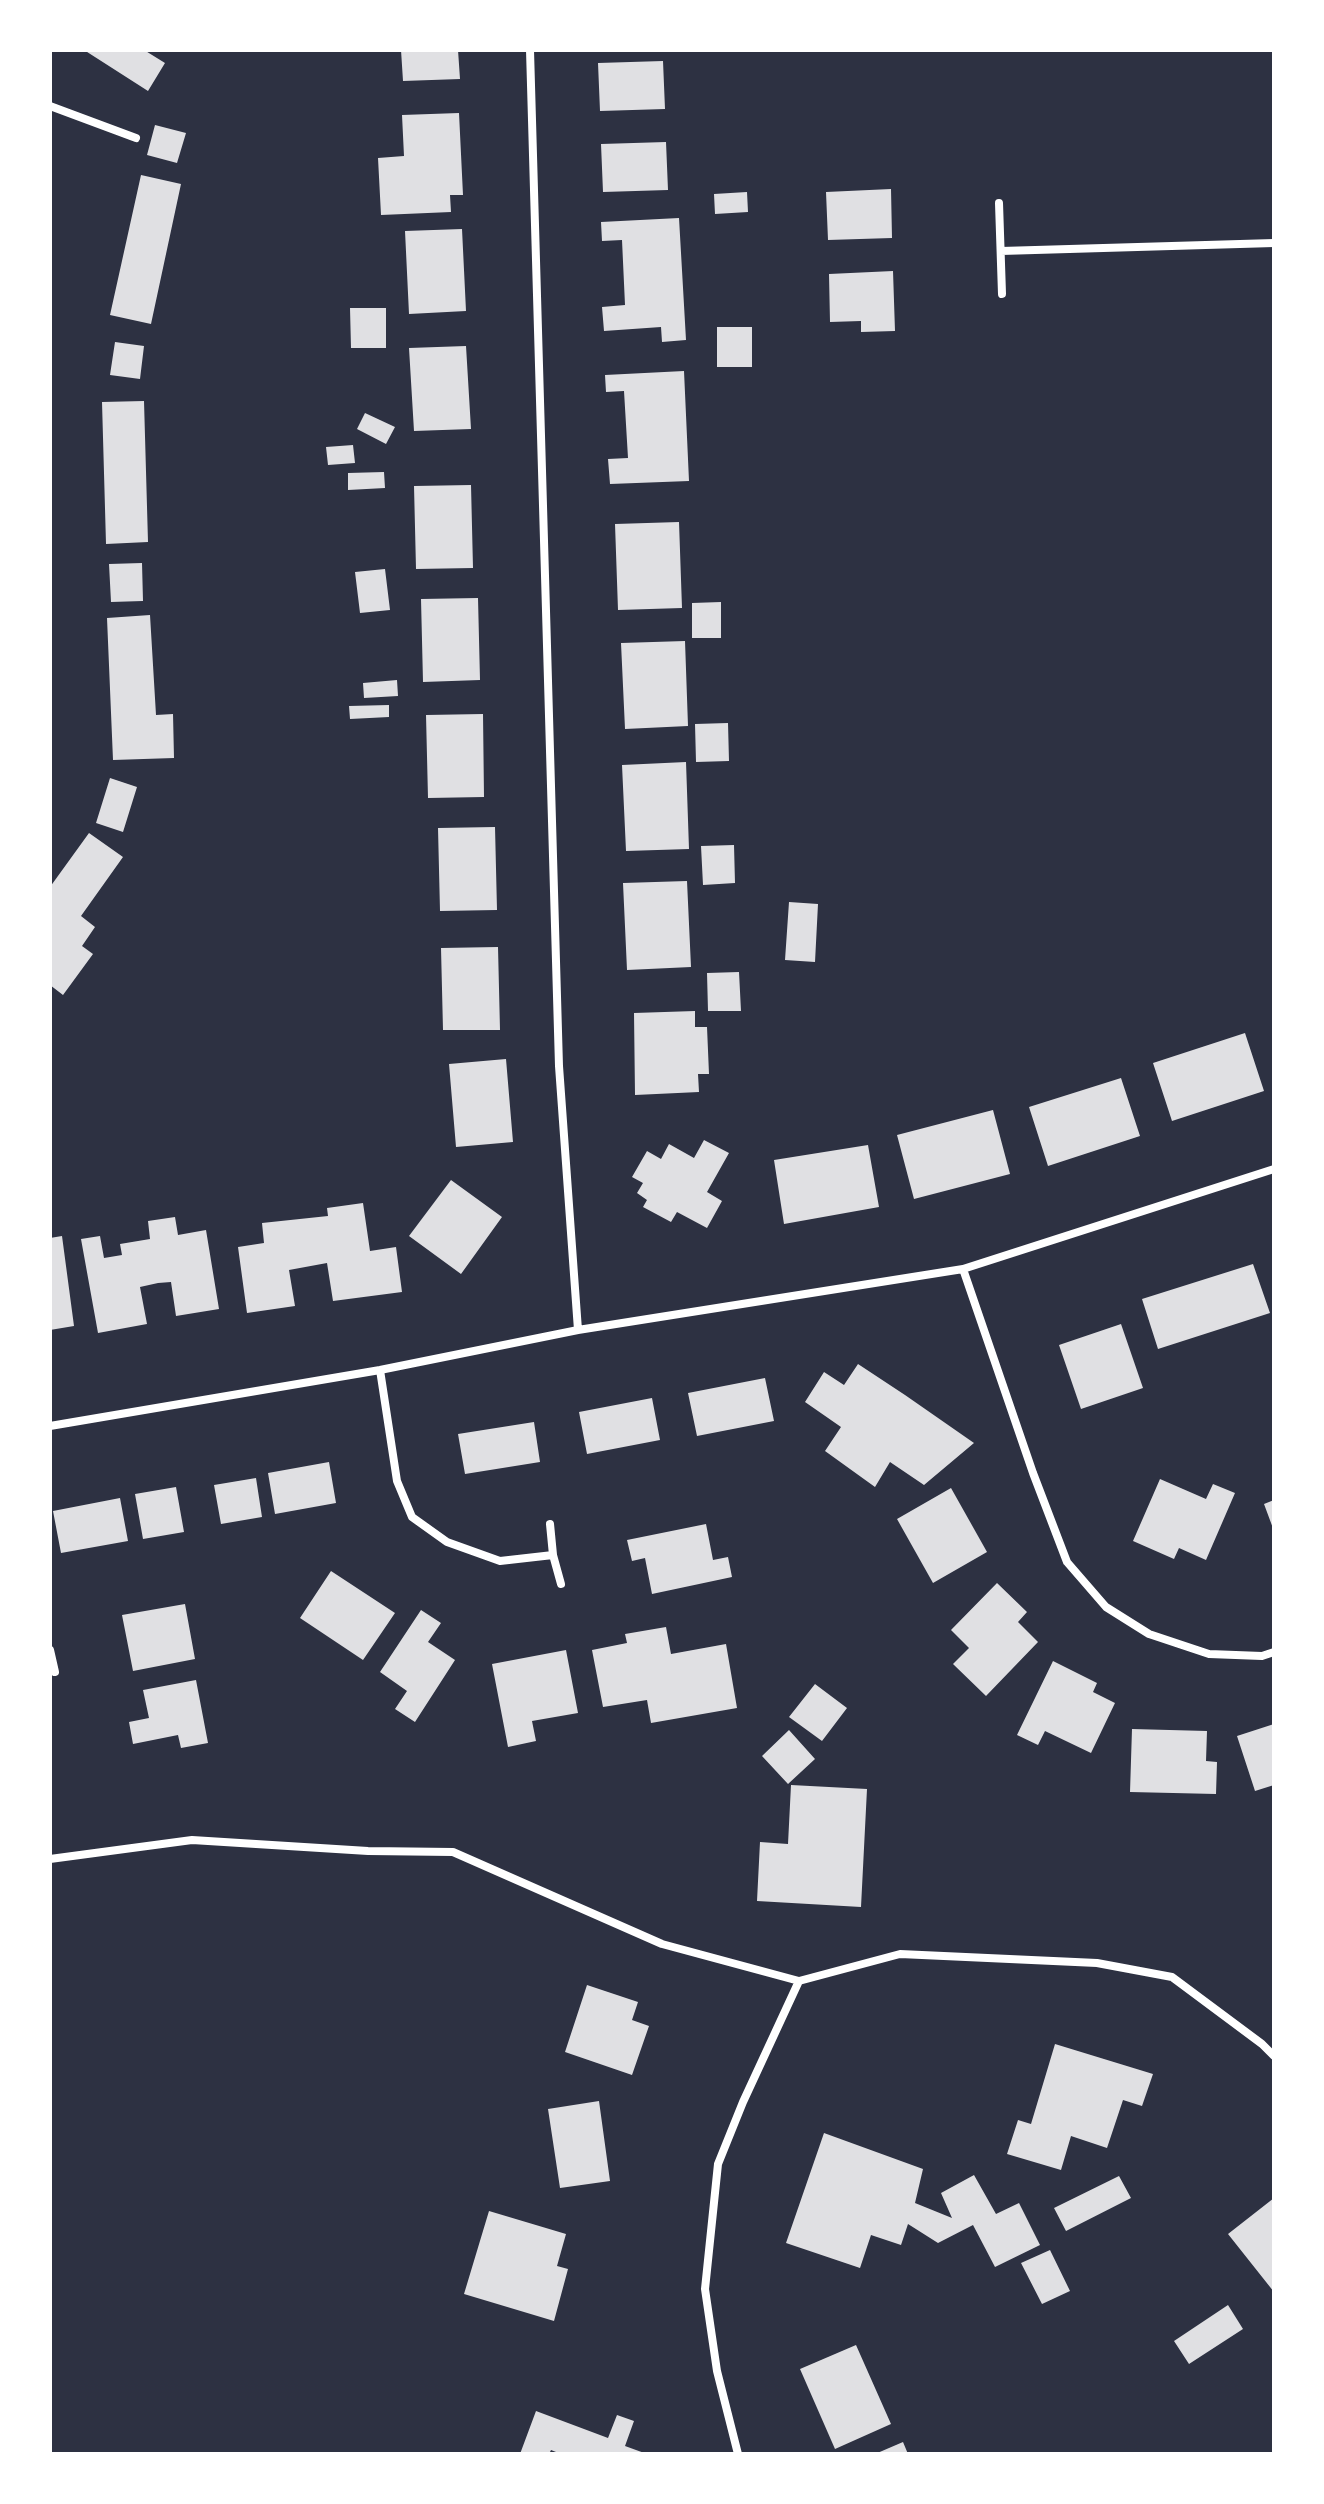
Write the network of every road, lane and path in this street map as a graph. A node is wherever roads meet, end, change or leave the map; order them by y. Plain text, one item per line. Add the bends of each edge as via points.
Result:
1 (530, 50) edge
2 (50, 106) edge
3 (136, 138) dead end
4 (999, 203) dead end
5 (1274, 243) edge
6 (1001, 251) junction
7 (1002, 294) dead end
8 (1274, 1169) edge
9 (963, 1269) junction
10 (578, 1330) junction
11 (380, 1370) junction
12 (50, 1426) edge
13 (550, 1524) dead end
14 (553, 1555) junction
15 (561, 1584) dead end
16 (50, 1650) edge
17 (1274, 1652) edge
18 (55, 1672) dead end
19 (50, 1859) edge
20 (799, 1981) junction
21 (1274, 2056) edge
22 (738, 2454) edge

1 - 10 street via 558,1050
2 - 3 street
4 - 6 street
5 - 6 street
6 - 7 street
8 - 9 street
9 - 10 street
9 - 17 street via 1067,1562 1106,1607 1149,1634 1209,1654
10 - 11 street
11 - 12 street
11 - 14 street via 397,1481 412,1517 447,1542 500,1561
13 - 14 street
14 - 15 street
16 - 18 street
19 - 20 street via 192,1840 453,1852 662,1944
20 - 21 street via 900,1954 1097,1963 1172,1977
20 - 22 street via 718,2164 705,2289 717,2371

